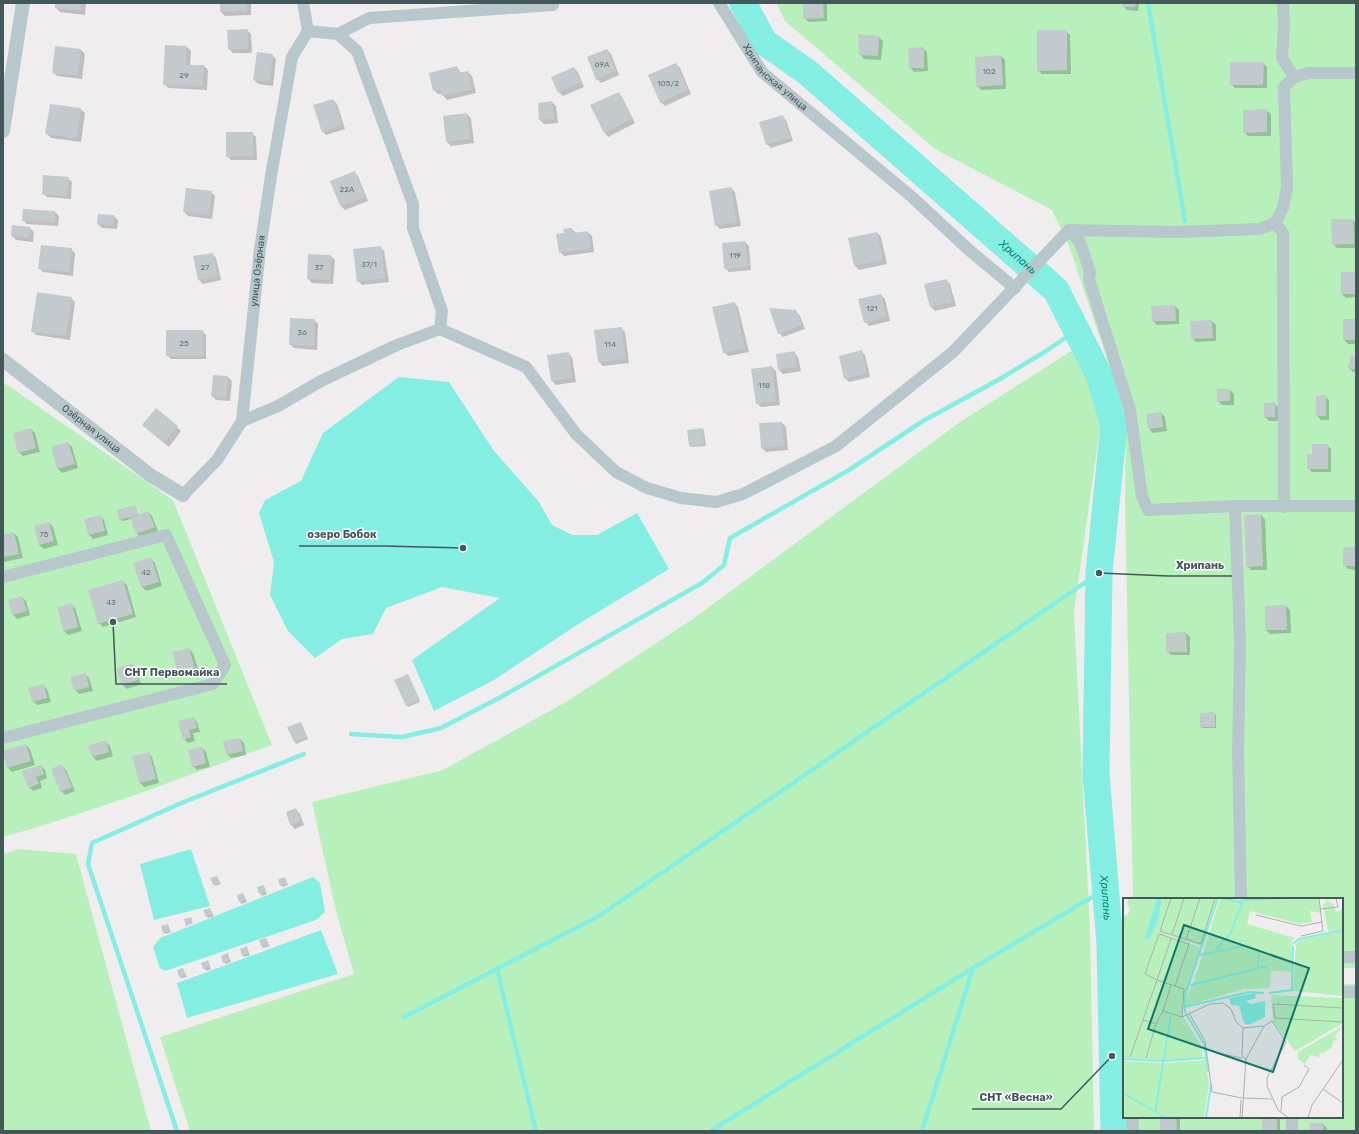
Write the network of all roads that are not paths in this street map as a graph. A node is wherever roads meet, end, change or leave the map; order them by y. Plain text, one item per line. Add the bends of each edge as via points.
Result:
1 (23, 3) edge
2 (302, 3) edge
3 (719, 3) edge
4 (1283, 3) edge
5 (553, 5) dead end
6 (308, 31) junction
7 (338, 34) junction
8 (1356, 73) edge
9 (1294, 77) junction
10 (3, 131) edge
11 (1276, 223) junction
12 (1069, 230) junction
13 (1015, 288) junction
14 (440, 329) junction
15 (3, 360) edge
16 (242, 421) junction
17 (183, 494) joint
18 (1235, 506) junction
19 (1356, 506) edge
20 (1284, 507) junction
21 (3, 577) edge
22 (3, 738) edge
23 (1241, 898) edge
24 (1356, 957) edge
25 (1343, 958) edge
26 (1343, 992) edge
27 (1356, 992) edge
28 (1132, 1118) edge
29 (1292, 1118) edge
30 (1133, 1131) edge
31 (1292, 1131) edge

1 - 10 street
2 - 6 street
3 - 13 street, Хрипанская улица via 762,72 912,197
4 - 9 street via 1282,58
5 - 7 street via 369,18
6 - 7 street
6 - 16 street, улица Озёрная via 292,58 271,176 260,249
7 - 14 street via 358,51 413,204 413,228 442,311
8 - 9 street via 1308,73
9 - 11 street via 1284,87 1287,188 1283,208
11 - 12 street via 1260,229 1177,232
11 - 20 street via 1283,233
12 - 13 street
12 - 18 street via 1080,242 1130,410 1142,496 1148,510
13 - 14 street via 953,352 836,446 743,494 716,502 682,498 648,488 616,472 576,434 526,367
14 - 16 street via 397,345 321,381 278,406
15 - 17 street, Озёрная улица via 150,475
16 - 17 street, улица Озёрная via 217,460
18 - 20 street
18 - 23 street via 1240,643 1238,752
19 - 20 street
21 - 22 street via 166,535 225,665 213,684
24 - 25 street
26 - 27 street
28 - 30 street
29 - 31 street

